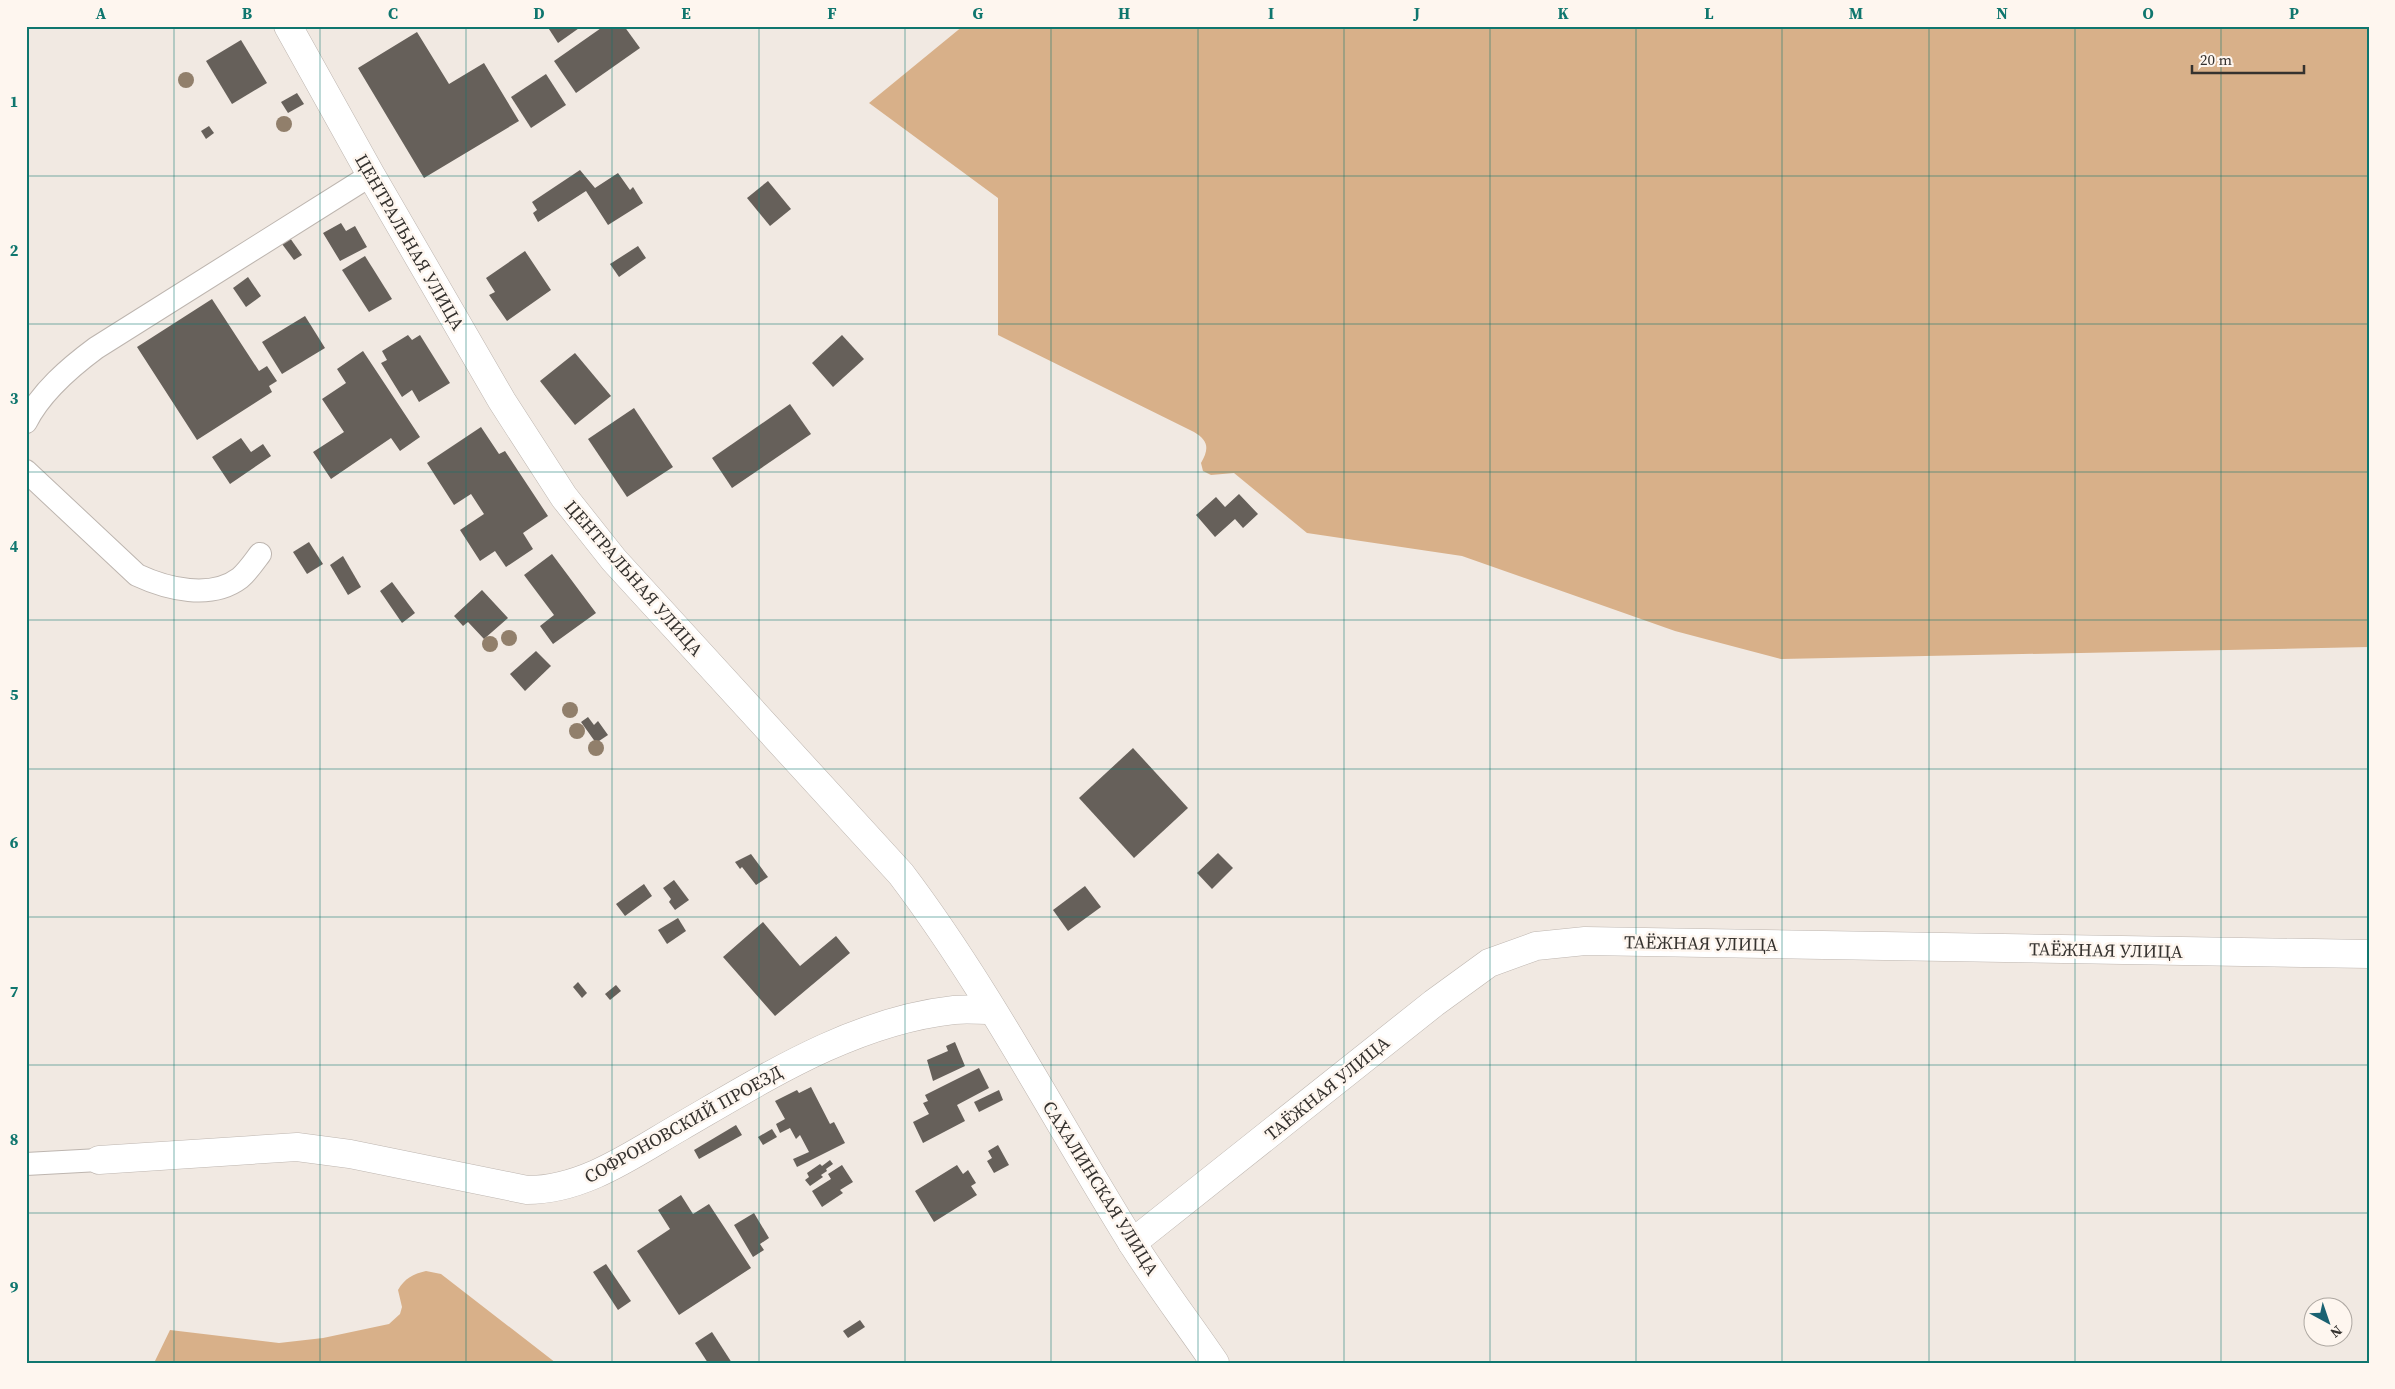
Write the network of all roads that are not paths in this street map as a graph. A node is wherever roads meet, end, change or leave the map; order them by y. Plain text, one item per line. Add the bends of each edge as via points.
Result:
1 (288, 26) edge
2 (371, 175) junction
3 (26, 422) edge
4 (26, 471) edge
5 (260, 554) dead end
6 (2369, 954) edge
7 (992, 1010) junction
8 (99, 1160) joint
9 (26, 1164) edge
10 (1132, 1243) junction
11 (1215, 1363) edge

1 - 2 street, ЦЕНТРАЛЬНАЯ УЛИЦА
2 - 3 lane via 96,348 61,376
2 - 7 street, ЦЕНТРАЛЬНАЯ УЛИЦА via 502,401 564,497 614,560 901,874 965,964
4 - 5 lane via 137,575 150,581 187,590 227,586 248,570
6 - 10 street, ТАЁЖНАЯ УЛИЦА via 1585,941 1536,946 1489,963 1434,1003
7 - 8 street, СОФРОНОВСКИЙ ПРОЕЗД via 954,1010 918,1016 848,1038 759,1082 620,1162 578,1181 552,1188 527,1190 350,1154 296,1148
7 - 10 street, САХАЛИНСКАЯ УЛИЦА
8 - 9 lane
10 - 11 street, САХАЛИНСКАЯ УЛИЦА

